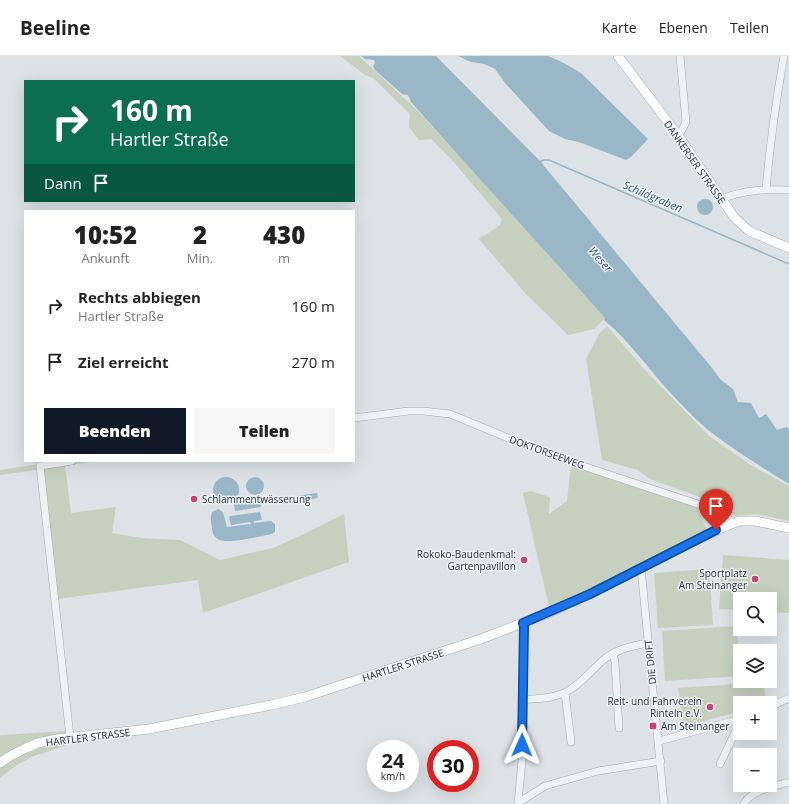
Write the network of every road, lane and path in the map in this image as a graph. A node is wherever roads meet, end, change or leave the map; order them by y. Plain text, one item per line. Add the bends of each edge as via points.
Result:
1 (618, 56) edge
2 (680, 56) edge
3 (784, 56) edge
4 (677, 134) junction
5 (766, 189) junction
6 (789, 190) edge
7 (721, 199) junction
8 (789, 248) edge
9 (355, 418) edge
10 (66, 462) edge
11 (731, 524) junction
12 (789, 528) edge
13 (641, 568) junction
14 (523, 623) junction
15 (648, 643) junction
16 (613, 654) junction
17 (565, 693) junction
18 (789, 698) edge
19 (524, 700) junction
20 (777, 703) edge
21 (733, 721) edge
22 (619, 728) dead end
23 (733, 737) edge
24 (70, 738) junction
25 (658, 741) junction
26 (570, 742) dead end
27 (661, 761) junction
28 (0, 763) edge
29 (720, 764) dead end
30 (789, 782) edge
31 (518, 803) edge
32 (664, 804) edge
33 (744, 804) edge

1 - 4 main road, DANKERSER STRASSE
2 - 4 street via 686,122
3 - 5 street via 769,149
4 - 7 main road, DANKERSER STRASSE
5 - 6 street
5 - 7 street via 741,192
7 - 8 main road, DANKERSER STRASSE via 734,217 749,231
9 - 11 street, DOKTORSEEWEG via 409,411 450,414 571,462 722,512
10 - 24 street via 40,466
11 - 12 main road, HARTLER STRASSE via 755,521
11 - 13 main road, HARTLER STRASSE
13 - 14 main road, HARTLER STRASSE via 590,594
13 - 15 street, DIE DRIFT
14 - 19 street
14 - 24 main road, HARTLER STRASSE via 287,702 150,729
15 - 16 street via 632,645
15 - 25 street, DIE DRIFT
16 - 17 street
16 - 22 street
17 - 19 street
17 - 26 street
18 - 20 street
19 - 31 street
21 - 25 street
23 - 29 street
24 - 28 main road, HARTLER STRASSE via 38,743
25 - 27 street, DIE DRIFT
27 - 31 street via 598,771 545,786
27 - 32 street, DIE DRIFT
30 - 33 street via 759,791

